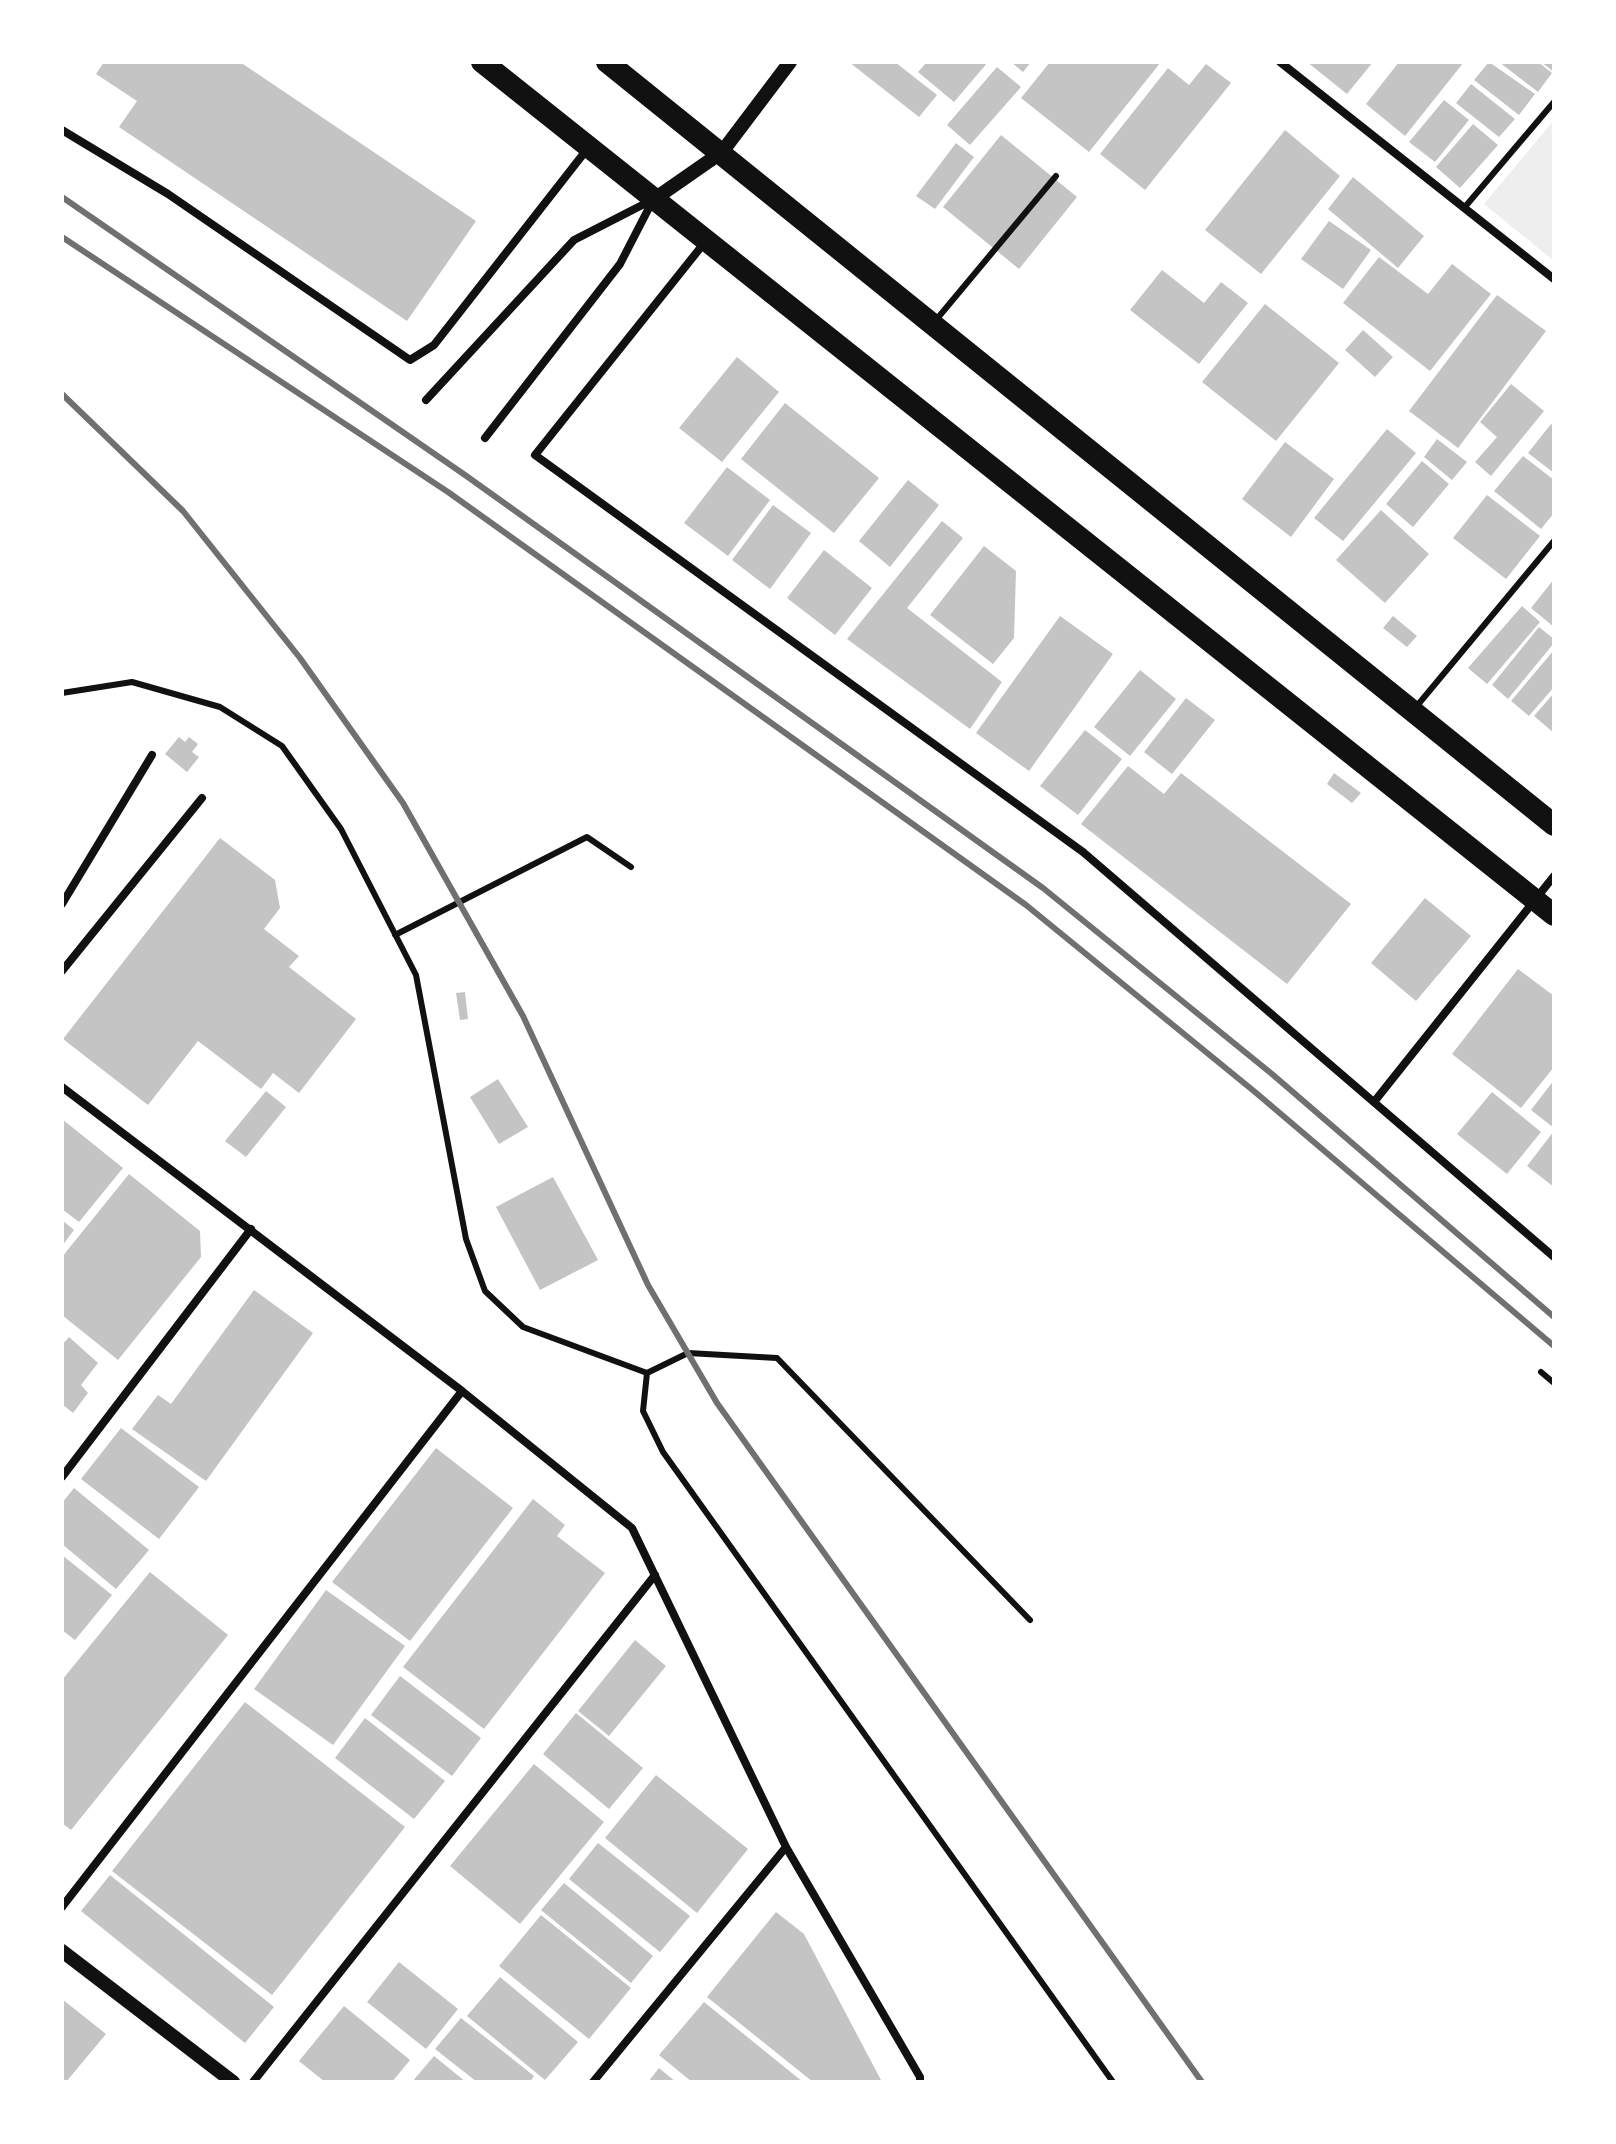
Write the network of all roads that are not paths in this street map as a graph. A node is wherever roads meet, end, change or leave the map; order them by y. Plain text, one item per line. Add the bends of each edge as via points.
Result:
1 (482, 62) edge
2 (607, 62) edge
3 (790, 62) edge
4 (1280, 62) edge
5 (1554, 102) edge
6 (62, 130) edge
7 (589, 148) junction
8 (722, 152) junction
9 (1056, 176) dead end
10 (653, 200) junction
11 (1464, 208) junction
12 (705, 241) junction
13 (1554, 279) edge
14 (934, 323) junction
15 (426, 400) dead end
16 (485, 438) dead end
17 (1554, 541) edge
18 (62, 693) edge
19 (1413, 711) junction
20 (152, 755) dead end
21 (202, 798) dead end
22 (1554, 825) edge
23 (631, 867) dead end
24 (1554, 876) edge
25 (1535, 900) junction
26 (62, 904) edge
27 (1554, 915) edge
28 (395, 935) junction
29 (62, 971) edge
30 (62, 1087) edge
31 (1374, 1102) junction
32 (251, 1229) junction
33 (1554, 1257) edge
34 (1541, 1372) dead end
35 (647, 1373) junction
36 (1554, 1383) edge
37 (462, 1391) junction
38 (62, 1477) edge
39 (655, 1575) junction
40 (1030, 1620) dead end
41 (786, 1847) junction
42 (62, 1907) edge
43 (62, 1951) edge
44 (233, 2082) edge
45 (253, 2082) edge
46 (593, 2082) edge
47 (920, 2082) edge
48 (1113, 2082) edge

1 - 7 highway
2 - 8 highway
3 - 8 street
4 - 11 street
5 - 11 lane
6 - 7 street via 168,194 410,360 434,345
7 - 10 highway
8 - 10 street
8 - 14 highway
9 - 14 lane
10 - 12 highway
10 - 15 street via 574,240
10 - 16 street via 620,264
11 - 13 street
12 - 25 highway
12 - 31 street via 535,455 1083,852
14 - 19 highway
17 - 19 lane
18 - 28 lane via 132,682 220,707 282,746 341,829
19 - 22 highway
20 - 26 street
21 - 29 street
23 - 28 lane via 587,837
24 - 25 street
25 - 27 highway
25 - 31 street
28 - 35 lane via 416,975 466,1239 485,1291 523,1327
30 - 32 street
31 - 33 street
32 - 37 street
32 - 38 street
34 - 36 lane
35 - 40 lane via 688,1353 777,1358
35 - 48 lane via 643,1411 663,1452
37 - 39 street via 632,1528
37 - 42 street
39 - 41 street
39 - 45 street
41 - 46 street
41 - 47 street
43 - 44 street

